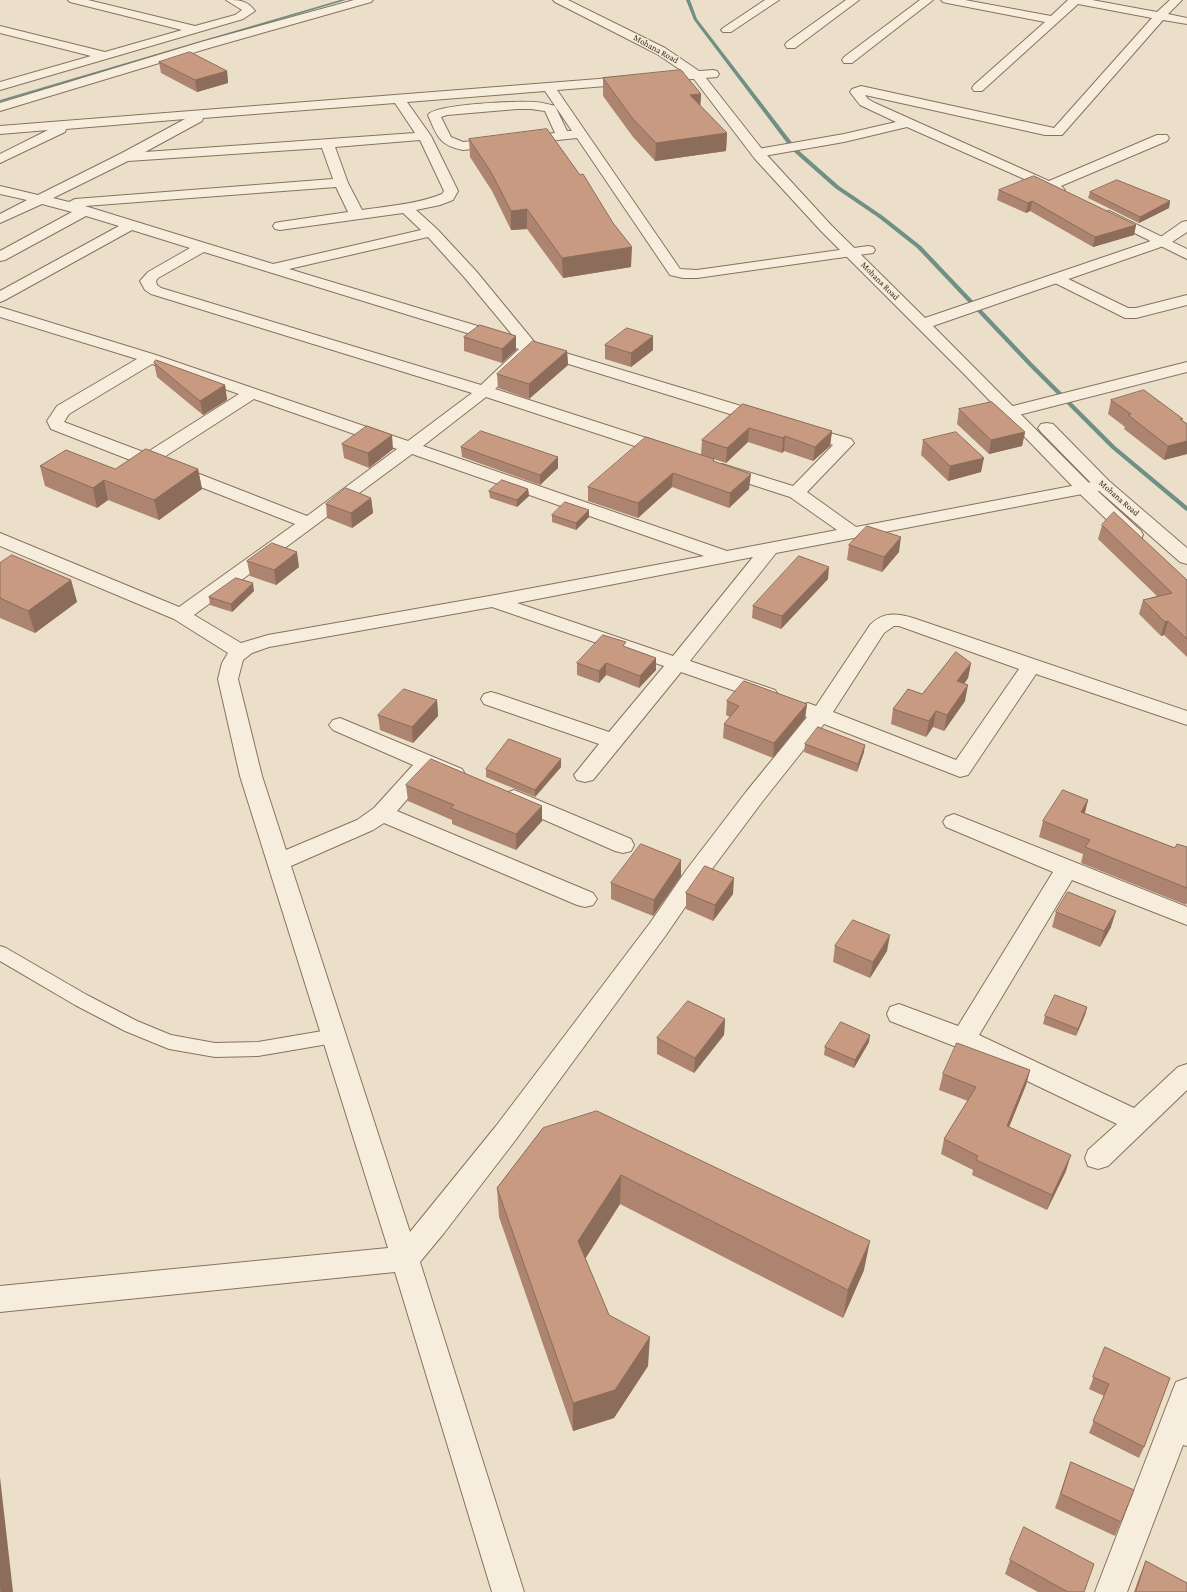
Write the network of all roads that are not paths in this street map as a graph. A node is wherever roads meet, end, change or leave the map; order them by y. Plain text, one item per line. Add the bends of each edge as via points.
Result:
1 (74, 0) edge
2 (232, 0) edge
3 (367, 0) edge
4 (559, 0) edge
5 (581, 0) edge
6 (773, 0) edge
7 (853, 0) edge
8 (927, 0) edge
9 (947, 0) edge
10 (1075, 0) edge
11 (1176, 0) edge
12 (1181, 0) edge
13 (1187, 1) edge
14 (1160, 16) junction
15 (1053, 20) junction
16 (1187, 21) edge
17 (0, 29) edge
18 (194, 30) junction
19 (727, 30) dead end
20 (791, 45) dead end
21 (102, 55) junction
22 (848, 60) dead end
23 (698, 76) junction
24 (3, 84) edge
25 (549, 88) junction
26 (978, 88) dead end
27 (399, 99) junction
28 (736, 102) dead end
29 (0, 107) edge
30 (205, 113) junction
31 (908, 123) junction
32 (71, 124) junction
33 (0, 130) edge
34 (580, 134) junction
35 (424, 136) junction
36 (563, 136) junction
37 (1162, 138) dead end
38 (327, 144) junction
39 (771, 151) junction
40 (124, 157) junction
41 (0, 159) edge
42 (341, 183) junction
43 (1050, 186) junction
44 (0, 190) edge
45 (1069, 195) edge
46 (40, 199) junction
47 (62, 204) junction
48 (406, 208) junction
49 (827, 209) dead end
50 (84, 211) junction
51 (1100, 211) edge
52 (358, 215) junction
53 (0, 219) edge
54 (1187, 224) edge
55 (131, 225) junction
56 (280, 226) dead end
57 (432, 232) junction
58 (1161, 242) junction
59 (202, 246) junction
60 (859, 248) junction
61 (1187, 255) edge
62 (0, 257) edge
63 (879, 260) dead end
64 (272, 268) junction
65 (1058, 279) junction
66 (0, 297) edge
67 (1187, 300) edge
68 (0, 312) edge
69 (924, 324) junction
70 (530, 347) junction
71 (150, 358) junction
72 (1187, 367) edge
73 (484, 391) junction
74 (252, 393) junction
75 (1018, 406) junction
76 (410, 448) junction
77 (684, 456) edge
78 (146, 461) junction
79 (707, 464) edge
80 (1094, 487) junction
81 (796, 493) junction
82 (308, 523) junction
83 (853, 532) junction
84 (0, 539) edge
85 (1142, 542) edge
86 (770, 548) junction
87 (724, 557) junction
88 (1187, 558) edge
89 (495, 601) junction
90 (181, 615) junction
91 (239, 651) junction
92 (677, 663) junction
93 (1031, 666) junction
94 (491, 699) dead end
95 (821, 714) junction
96 (1187, 718) edge
97 (340, 725) dead end
98 (612, 741) junction
99 (428, 762) junction
100 (585, 775) dead end
101 (470, 780) edge
102 (498, 792) edge
103 (382, 812) junction
104 (954, 822) dead end
105 (623, 845) dead end
106 (278, 862) junction
107 (1067, 869) junction
108 (586, 899) dead end
109 (1187, 916) edge
110 (0, 953) edge
111 (900, 1014) dead end
112 (334, 1036) junction
113 (963, 1039) junction
114 (1187, 1074) edge
115 (1137, 1121) junction
116 (1098, 1158) dead end
117 (405, 1259) junction
118 (0, 1299) edge
119 (1187, 1392) edge
120 (1181, 1429) edge
121 (508, 1592) edge
122 (1111, 1592) edge

1 - 18 street
2 - 18 street via 245,6 249,11 239,17
3 - 29 street via 205,45
4 - 23 street, Mohana Road via 661,51
5 - 23 street, Mohana Road via 664,41 692,58 718,79
6 - 19 street
7 - 20 street
8 - 22 street
9 - 15 street
10 - 14 street
10 - 15 street
11 - 14 street
12 - 13 street
14 - 16 street
14 - 31 street via 1057,132 1045,132 861,90 856,92 867,104
15 - 26 street
17 - 21 street
18 - 21 street
21 - 24 street
23 - 25 street
23 - 39 street, Mohana Road
25 - 27 street
25 - 34 street
27 - 30 street
27 - 35 street
28 - 39 street, Mohana Road
30 - 32 street
30 - 40 street
31 - 39 street
31 - 43 street
32 - 33 street
32 - 41 street
34 - 36 street
34 - 60 street via 675,272 697,274
35 - 38 street
35 - 48 street via 451,194 444,200
36 - 36 street via 455,145 445,139 434,115 445,111 542,106 550,109
37 - 43 street
38 - 40 street
38 - 42 street
39 - 49 street, Mohana Road
39 - 60 street, Mohana Road via 785,185
40 - 46 street
42 - 47 street
42 - 52 street
43 - 45 street
44 - 46 street
46 - 47 street
46 - 53 street
47 - 50 street
48 - 52 street
48 - 57 street
50 - 55 street
50 - 62 street
51 - 58 street
52 - 56 street
54 - 58 street
55 - 59 street
55 - 66 street
57 - 64 street
57 - 70 street via 470,273
58 - 61 street
58 - 65 street
59 - 64 street
59 - 73 street via 153,275 148,281 150,287
60 - 63 street, Mohana Road
60 - 69 street, Mohana Road
64 - 70 street
65 - 67 street via 1125,312 1136,313
65 - 69 street
68 - 71 street
69 - 75 street, Mohana Road
70 - 73 street
70 - 81 street via 845,443
71 - 74 street
71 - 78 street via 62,410 55,421 63,428
72 - 75 street via 1050,402
73 - 76 street
73 - 77 street
74 - 76 street
74 - 78 street
75 - 80 street, Mohana Road
76 - 82 street
76 - 87 street
78 - 82 street
79 - 81 street
80 - 83 street
80 - 85 street, Mohana Road
80 - 88 street, Mohana Road
81 - 83 street
82 - 90 street
83 - 86 street
84 - 90 street
86 - 87 street
86 - 92 street
87 - 89 street
89 - 91 street via 268,641
89 - 92 street
90 - 91 street
91 - 106 street via 230,665 228,679 251,776
92 - 95 street
92 - 98 street
93 - 95 street via 906,622 886,620
93 - 95 street via 960,770
93 - 96 street
94 - 98 street
95 - 117 street via 754,796 505,1134
97 - 99 street
98 - 100 street
99 - 101 street
99 - 103 street
102 - 105 street
103 - 106 street via 365,824
103 - 108 street
104 - 107 street
106 - 112 street
107 - 109 street
107 - 113 street
110 - 112 lane via 81,1000 169,1042 215,1050 258,1049
111 - 113 street
112 - 117 street
113 - 115 street
114 - 115 street
115 - 116 street
117 - 118 street
117 - 121 street
119 - 120 street
120 - 122 street

